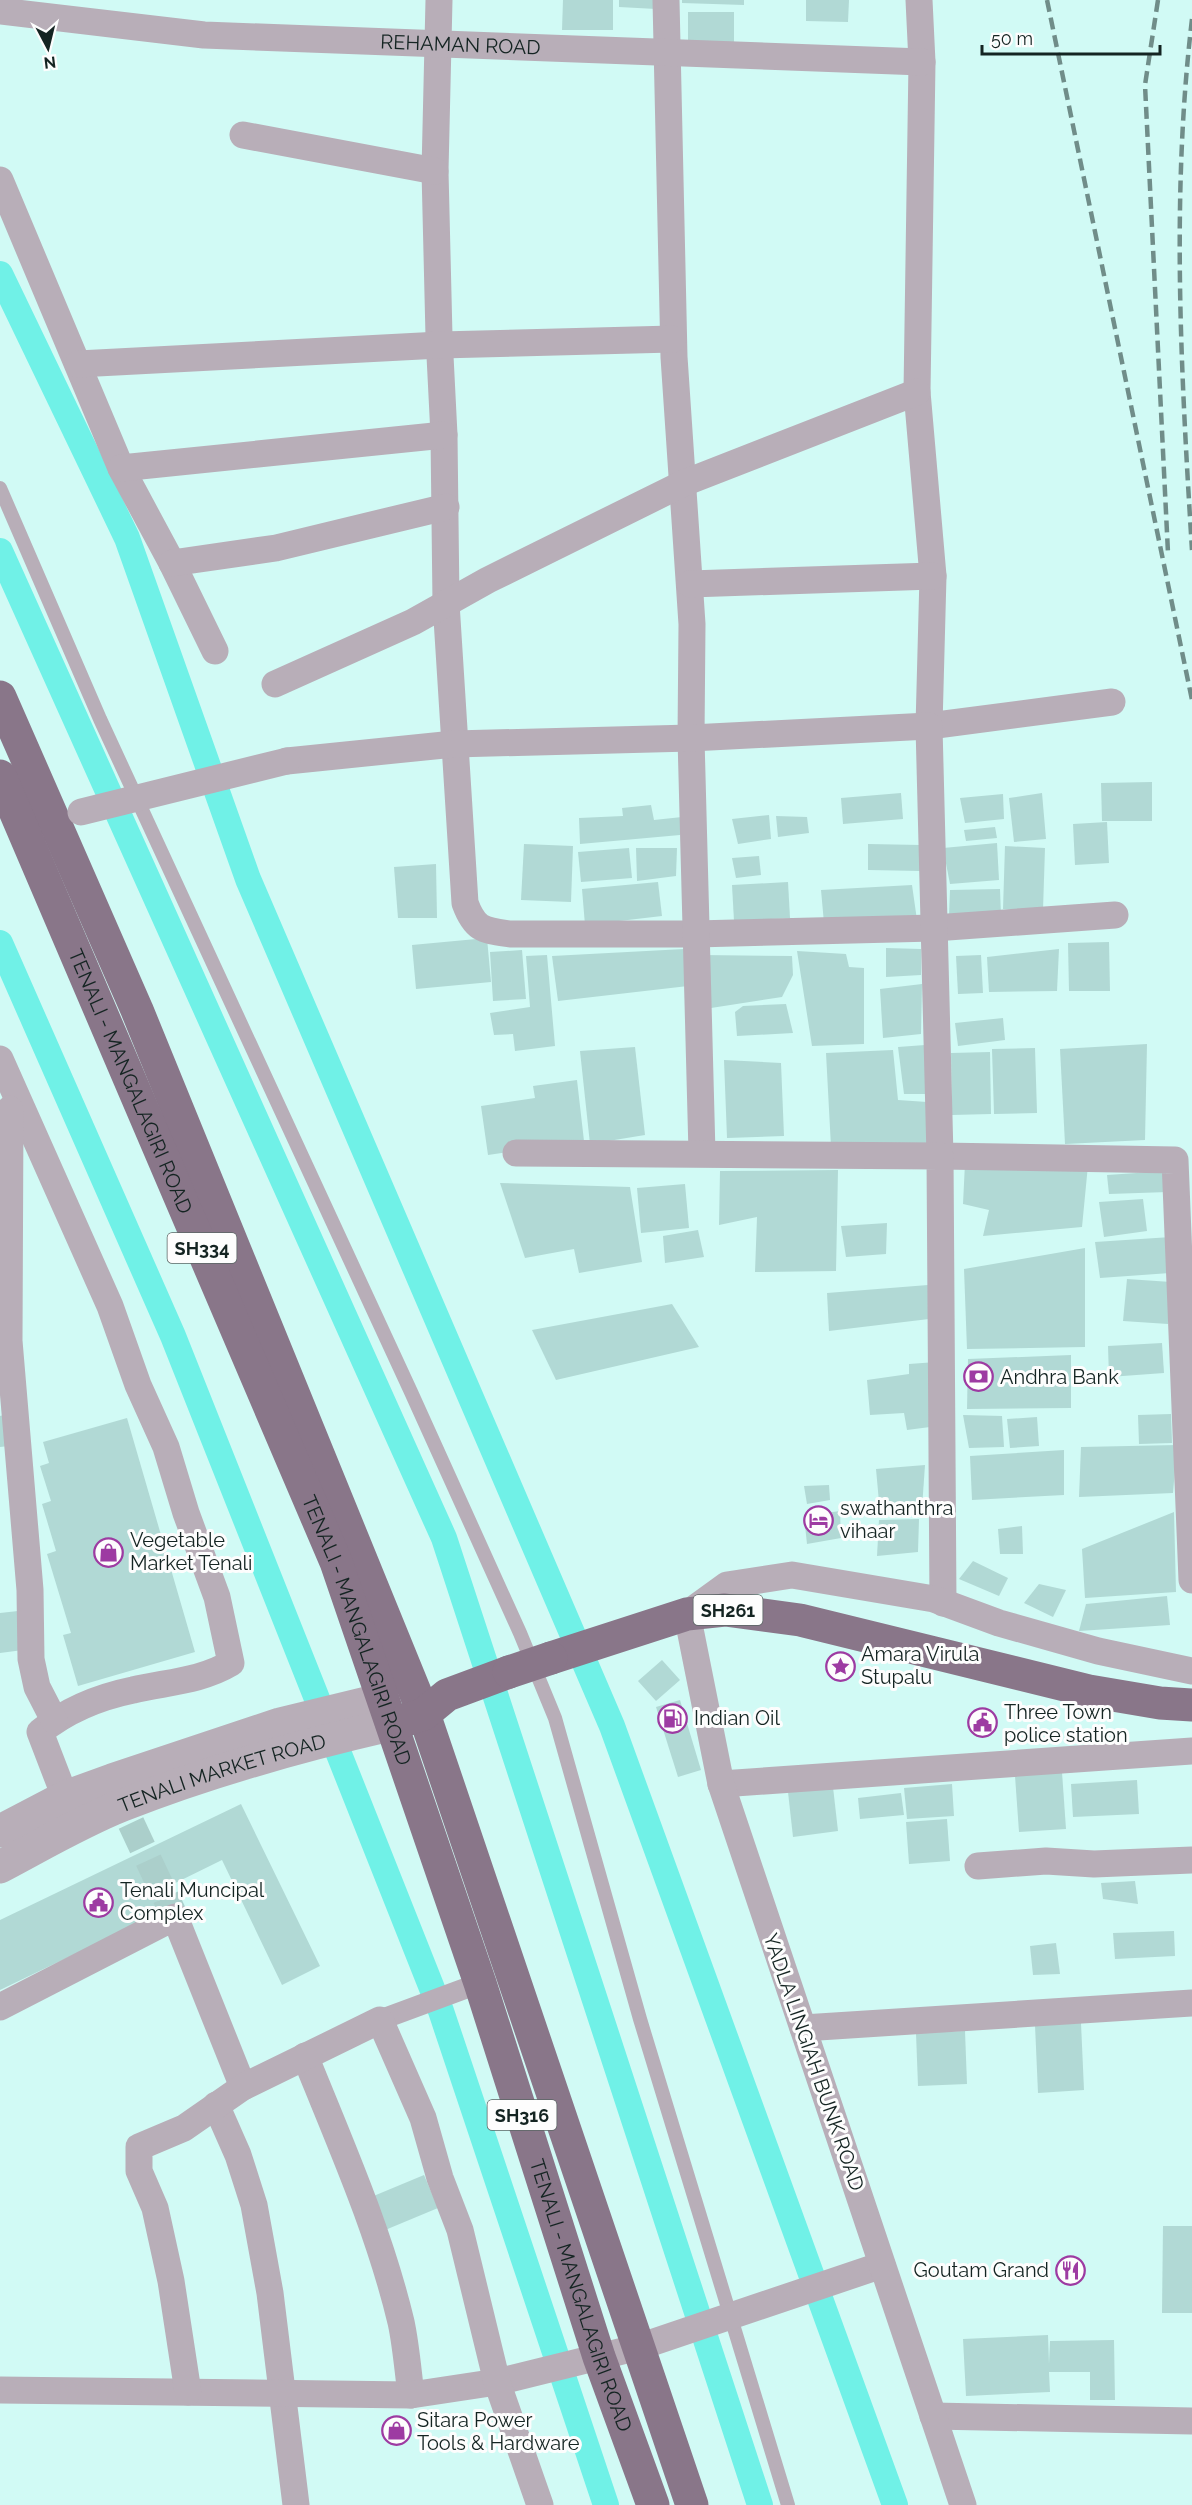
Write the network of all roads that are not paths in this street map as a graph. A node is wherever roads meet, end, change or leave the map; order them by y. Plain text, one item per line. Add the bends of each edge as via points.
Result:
1 (439, 0) edge
2 (666, 0) edge
3 (919, 0) edge
4 (0, 11) edge
5 (440, 44) junction
6 (667, 53) junction
7 (922, 62) junction
8 (243, 135) dead end
9 (435, 171) junction
10 (0, 180) edge
11 (673, 339) junction
12 (440, 345) junction
13 (78, 364) junction
14 (917, 392) junction
15 (444, 435) junction
16 (122, 468) junction
17 (684, 483) junction
18 (0, 488) edge
19 (446, 507) junction
20 (172, 563) junction
21 (933, 576) junction
22 (690, 584) junction
23 (446, 603) junction
24 (215, 651) dead end
25 (275, 684) dead end
26 (0, 698) edge
27 (1112, 702) dead end
28 (929, 726) junction
29 (691, 738) junction
30 (454, 744) junction
31 (0, 776) edge
32 (68, 816) junction
33 (1115, 915) dead end
34 (934, 928) junction
35 (695, 934) junction
36 (0, 1059) edge
37 (11, 1109) edge
38 (516, 1153) dead end
39 (702, 1153) junction
40 (940, 1156) junction
41 (322, 1494) junction
42 (12, 1516) edge
43 (1192, 1580) edge
44 (943, 1603) junction
45 (687, 1614) junction
46 (1192, 1671) edge
47 (428, 1699) junction
48 (1192, 1705) edge
49 (375, 1714) junction
50 (54, 1720) junction
51 (1192, 1751) edge
52 (721, 1785) junction
53 (65, 1797) junction
54 (122, 1803) junction
55 (0, 1831) edge
56 (1192, 1860) edge
57 (978, 1866) dead end
58 (0, 1868) edge
59 (466, 1988) junction
60 (1192, 2003) edge
61 (0, 2007) edge
62 (387, 2018) junction
63 (803, 2028) junction
64 (305, 2056) junction
65 (243, 2087) junction
66 (216, 2105) junction
67 (882, 2265) junction
68 (722, 2319) junction
69 (651, 2342) junction
70 (589, 2359) junction
71 (507, 2379) junction
72 (0, 2390) edge
73 (188, 2392) junction
74 (283, 2394) junction
75 (411, 2394) junction
76 (933, 2416) junction
77 (1192, 2421) edge
78 (296, 2505) edge
79 (540, 2505) edge
80 (653, 2505) edge
81 (692, 2505) edge
82 (788, 2505) edge
83 (963, 2505) edge

1 - 5 street
2 - 6 street
3 - 7 street
4 - 5 street, REHAMAN ROAD via 204,34
5 - 6 street, REHAMAN ROAD
5 - 9 street
6 - 7 street, REHAMAN ROAD
6 - 11 street
7 - 14 street
8 - 9 street
9 - 12 street
10 - 13 street
11 - 12 street
11 - 17 street
12 - 13 street
12 - 15 street
13 - 16 street
14 - 17 street
14 - 21 street
15 - 16 street
15 - 19 street
16 - 20 street
17 - 22 street
17 - 23 street
18 - 68 lane via 100,719 416,1402 555,1718
19 - 20 street via 276,548
19 - 23 street
20 - 24 street
21 - 22 street
21 - 28 street
22 - 29 street
23 - 25 street via 413,622
23 - 30 street
26 - 32 main road, SH334
27 - 28 street
28 - 29 street
28 - 34 street
29 - 30 street
29 - 35 street
30 - 32 street, bridge via 287,761
30 - 35 street via 465,903 471,920 484,930 510,934
31 - 41 main road, TENALI - MANGALAGIRI ROAD / SH334
32 - 41 main road, SH334 via 137,1010
33 - 34 street
34 - 35 street
34 - 40 street
35 - 39 street
36 - 37 street
37 - 42 street
37 - 50 street via 110,1305 138,1385 166,1447 217,1597 231,1663 212,1675 131,1690 84,1704
38 - 39 street
39 - 40 street
40 - 43 street via 1175,1160
40 - 44 street
41 - 47 main road, SH334
41 - 49 main road, TENALI - MANGALAGIRI ROAD / SH334
42 - 50 street via 30,1590 31,1659 37,1687
44 - 45 street via 792,1575 727,1585
44 - 46 street via 1098,1651
45 - 47 main road, SH261, bridge
45 - 48 main road, SH261 via 725,1610 800,1620 1089,1691
45 - 52 street, YADLA LINGIAH BUNK ROAD
47 - 49 main road
47 - 69 main road, TENALI - MANGALAGIRI ROAD / SH316
49 - 54 street, TENALI MARKET ROAD via 286,1736
49 - 59 main road, TENALI - MANGALAGIRI ROAD / SH316
50 - 53 street via 40,1732
51 - 52 street
52 - 63 street, YADLA LINGIAH BUNK ROAD
53 - 54 street, TENALI MARKET ROAD
53 - 55 street, TENALI MARKET ROAD
54 - 58 street, TENALI MARKET ROAD
56 - 57 street via 1105,1864 1046,1861
59 - 62 street
59 - 70 main road, TENALI - MANGALAGIRI ROAD / SH316
60 - 63 street
61 - 65 street via 175,1917
62 - 64 street
62 - 71 street
63 - 67 street, YADLA LINGIAH BUNK ROAD
64 - 65 street
64 - 75 street via 372,2222 401,2324
65 - 66 street
66 - 73 street via 184,2128 139,2146 139,2171 155,2208 169,2271
66 - 74 street via 254,2205
67 - 68 street
67 - 76 street, YADLA LINGIAH BUNK ROAD
68 - 69 street
68 - 82 lane
69 - 70 street
69 - 81 main road, TENALI - MANGALAGIRI ROAD / SH316
70 - 71 street
70 - 80 main road, TENALI - MANGALAGIRI ROAD / SH316
71 - 75 street
71 - 79 street
72 - 73 street
73 - 74 street
74 - 75 street
74 - 78 street
76 - 77 street
76 - 83 street, YADLA LINGIAH BUNK ROAD

